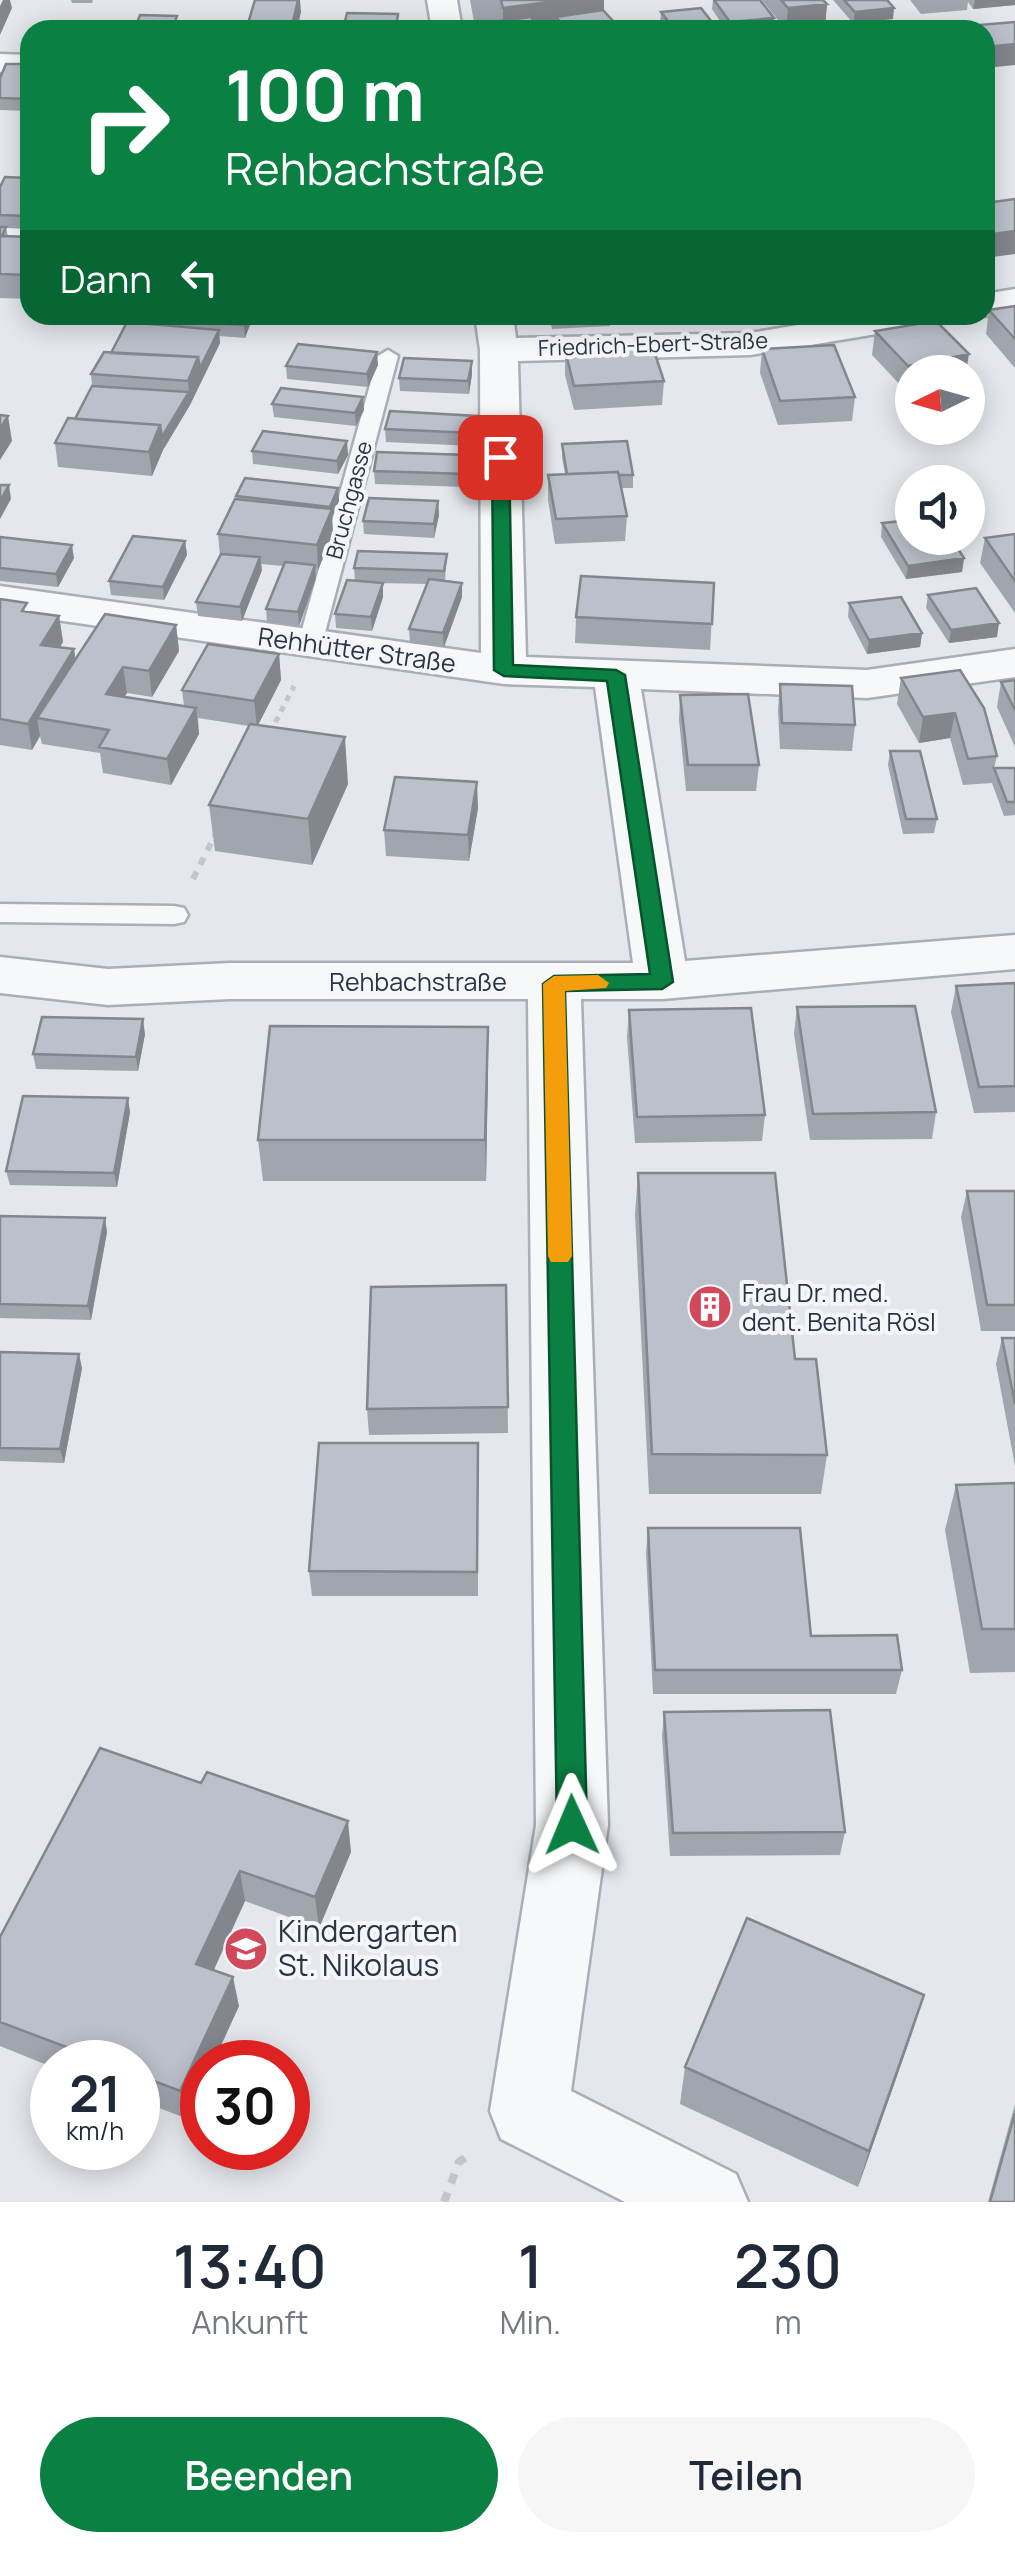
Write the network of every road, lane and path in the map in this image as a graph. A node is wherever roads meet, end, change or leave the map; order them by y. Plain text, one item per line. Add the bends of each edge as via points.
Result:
1 (865, 325) edge
2 (496, 332) edge
3 (388, 356) dead end
4 (0, 599) edge
5 (310, 644) junction
6 (1015, 663) edge
7 (504, 670) junction
8 (616, 675) junction
9 (261, 749) edge
10 (226, 816) edge
11 (0, 914) edge
12 (174, 915) joint
13 (1015, 952) edge
14 (1, 978) edge
15 (662, 982) junction
16 (554, 984) junction
17 (708, 2202) edge

1 - 2 street, Friedrich-Ebert-Straße via 750,344
2 - 7 street
3 - 5 lane, Bruchgasse
4 - 5 street, Rehhütter Straße
5 - 7 street, Rehhütter Straße
5 - 9 path
6 - 8 street, Rehhütter Straße via 867,684
7 - 8 street, Rehhütter Straße
8 - 15 street
10 - 12 path
11 - 12 lane
13 - 15 street, Rehbachstraße
14 - 16 street, Rehbachstraße via 108,987 230,981
15 - 16 street, Rehbachstraße
16 - 17 street via 572,1825 529,2112

